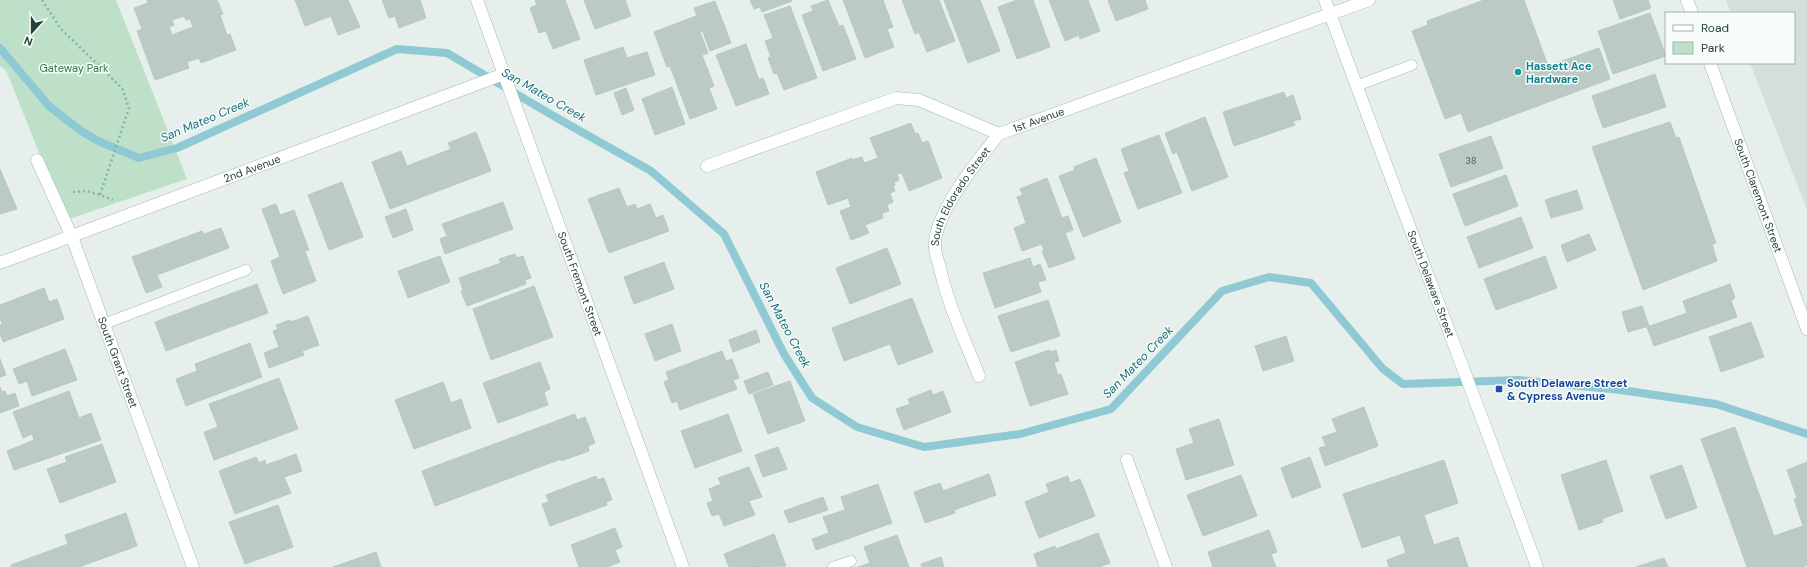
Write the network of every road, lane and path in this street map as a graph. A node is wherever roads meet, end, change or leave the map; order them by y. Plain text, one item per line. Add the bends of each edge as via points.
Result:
1 (42, 0) edge
2 (478, 0) edge
3 (1326, 0) edge
4 (1369, 0) edge
5 (1687, 0) edge
6 (1692, 12) edge
7 (1331, 15) junction
8 (1710, 64) edge
9 (1412, 65) dead end
10 (504, 74) junction
11 (1356, 86) junction
12 (999, 134) junction
13 (37, 160) dead end
14 (707, 166) dead end
15 (52, 193) junction
16 (100, 195) junction
17 (106, 197) dead end
18 (72, 237) junction
19 (0, 263) edge
20 (246, 270) dead end
21 (104, 324) junction
22 (1807, 329) edge
23 (979, 376) dead end
24 (1127, 460) dead end
25 (851, 561) dead end
26 (193, 567) edge
27 (683, 567) edge
28 (833, 567) edge
29 (1166, 567) edge
30 (1537, 567) edge

1 - 16 path via 61,29 122,88 129,108
2 - 10 street, South Fremont Street
3 - 7 street, South Delaware Street
4 - 7 street, 1st Avenue
5 - 6 street
7 - 11 street, South Delaware Street
7 - 12 street, 1st Avenue
8 - 22 street, South Claremont Street
9 - 11 lane
10 - 18 street, 2nd Avenue
10 - 27 street, South Fremont Street
11 - 30 street, South Delaware Street
12 - 14 street, 1st Avenue via 919,100 896,98
12 - 23 street, South Eldorado Street via 968,173 949,205 935,246 942,281
13 - 15 street, South Grant Street
15 - 16 path via 86,191
15 - 18 street, South Grant Street
16 - 17 path
18 - 19 street, 2nd Avenue
18 - 21 street, South Grant Street
20 - 21 lane
21 - 26 street, South Grant Street
24 - 29 street
25 - 28 lane

